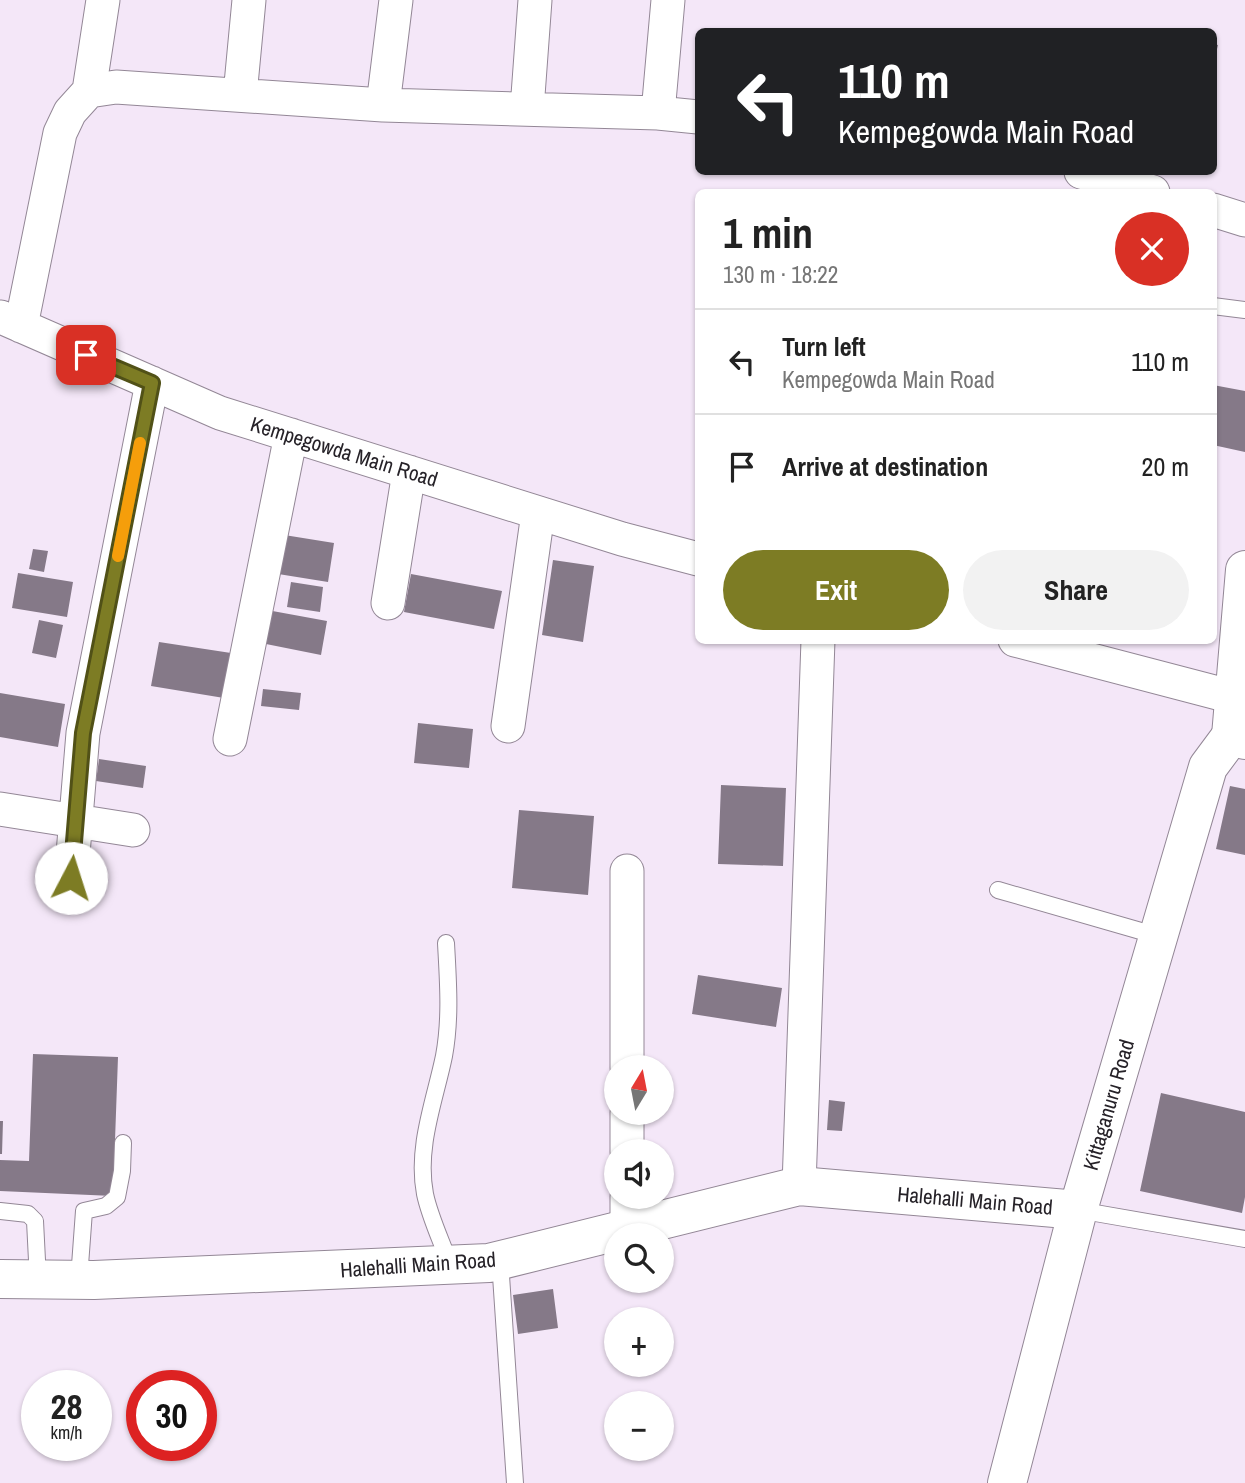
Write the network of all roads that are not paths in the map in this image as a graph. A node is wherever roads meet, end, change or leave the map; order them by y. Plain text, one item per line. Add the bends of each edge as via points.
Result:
1 (103, 0) edge
2 (250, 0) edge
3 (396, 0) edge
4 (535, 0) edge
5 (668, 0) edge
6 (89, 91) junction
7 (240, 95) junction
8 (383, 105) junction
9 (527, 109) junction
10 (658, 113) junction
11 (695, 117) edge
12 (1092, 175) edge
13 (1142, 189) edge
14 (1217, 211) edge
15 (1245, 220) edge
16 (1217, 306) edge
17 (1245, 310) edge
18 (10, 321) edge
19 (152, 383) junction
20 (291, 435) junction
21 (409, 472) junction
22 (538, 513) junction
23 (695, 558) edge
24 (1245, 570) edge
25 (388, 603) dead end
26 (818, 644) edge
27 (1030, 644) edge
28 (1233, 697) junction
29 (508, 726) dead end
30 (1238, 738) edge
31 (230, 739) dead end
32 (0, 809) edge
33 (76, 821) junction
34 (134, 830) dead end
35 (627, 871) dead end
36 (71, 878) dead end
37 (998, 890) dead end
38 (1158, 936) junction
39 (446, 943) dead end
40 (627, 1055) edge
41 (123, 1143) dead end
42 (799, 1186) junction
43 (1078, 1210) junction
44 (0, 1211) edge
45 (627, 1213) edge
46 (1245, 1239) edge
47 (500, 1261) junction
48 (450, 1265) junction
49 (0, 1279) edge
50 (79, 1279) junction
51 (38, 1280) junction
52 (515, 1483) edge
53 (1007, 1483) edge

1 - 6 street
2 - 7 street
3 - 8 street
4 - 9 street
5 - 10 street
6 - 7 street via 116,87
6 - 18 street via 70,112 60,133
7 - 8 street
8 - 9 street
9 - 10 street
10 - 11 street
12 - 13 street
14 - 15 street
16 - 17 lane
18 - 19 street, Kempegowda Main Road
19 - 20 street, Kempegowda Main Road via 220,413
19 - 33 street via 83,733
20 - 21 street, Kempegowda Main Road
20 - 31 street
21 - 22 street, Kempegowda Main Road
21 - 25 street
22 - 23 street, Kempegowda Main Road
22 - 29 street
24 - 28 main road
26 - 42 street
27 - 28 street
28 - 30 main road
30 - 38 main road, Kittaganuru Road via 1208,767
32 - 33 street
33 - 34 street
33 - 36 street
35 - 40 street
37 - 38 lane
38 - 43 main road, Kittaganuru Road
39 - 48 lane via 450,1018 424,1156 425,1194
41 - 50 lane via 117,1197 106,1206 83,1211
42 - 43 main road, Halehalli Main Road
42 - 45 main road, Halehalli Main Road
43 - 46 lane
43 - 53 main road, Kittaganuru Road
44 - 51 lane via 28,1214 35,1221
45 - 47 main road, Halehalli Main Road
47 - 48 main road, Halehalli Main Road
47 - 52 lane
48 - 50 main road, Halehalli Main Road
49 - 51 main road, Halehalli Main Road
50 - 51 main road, Halehalli Main Road

